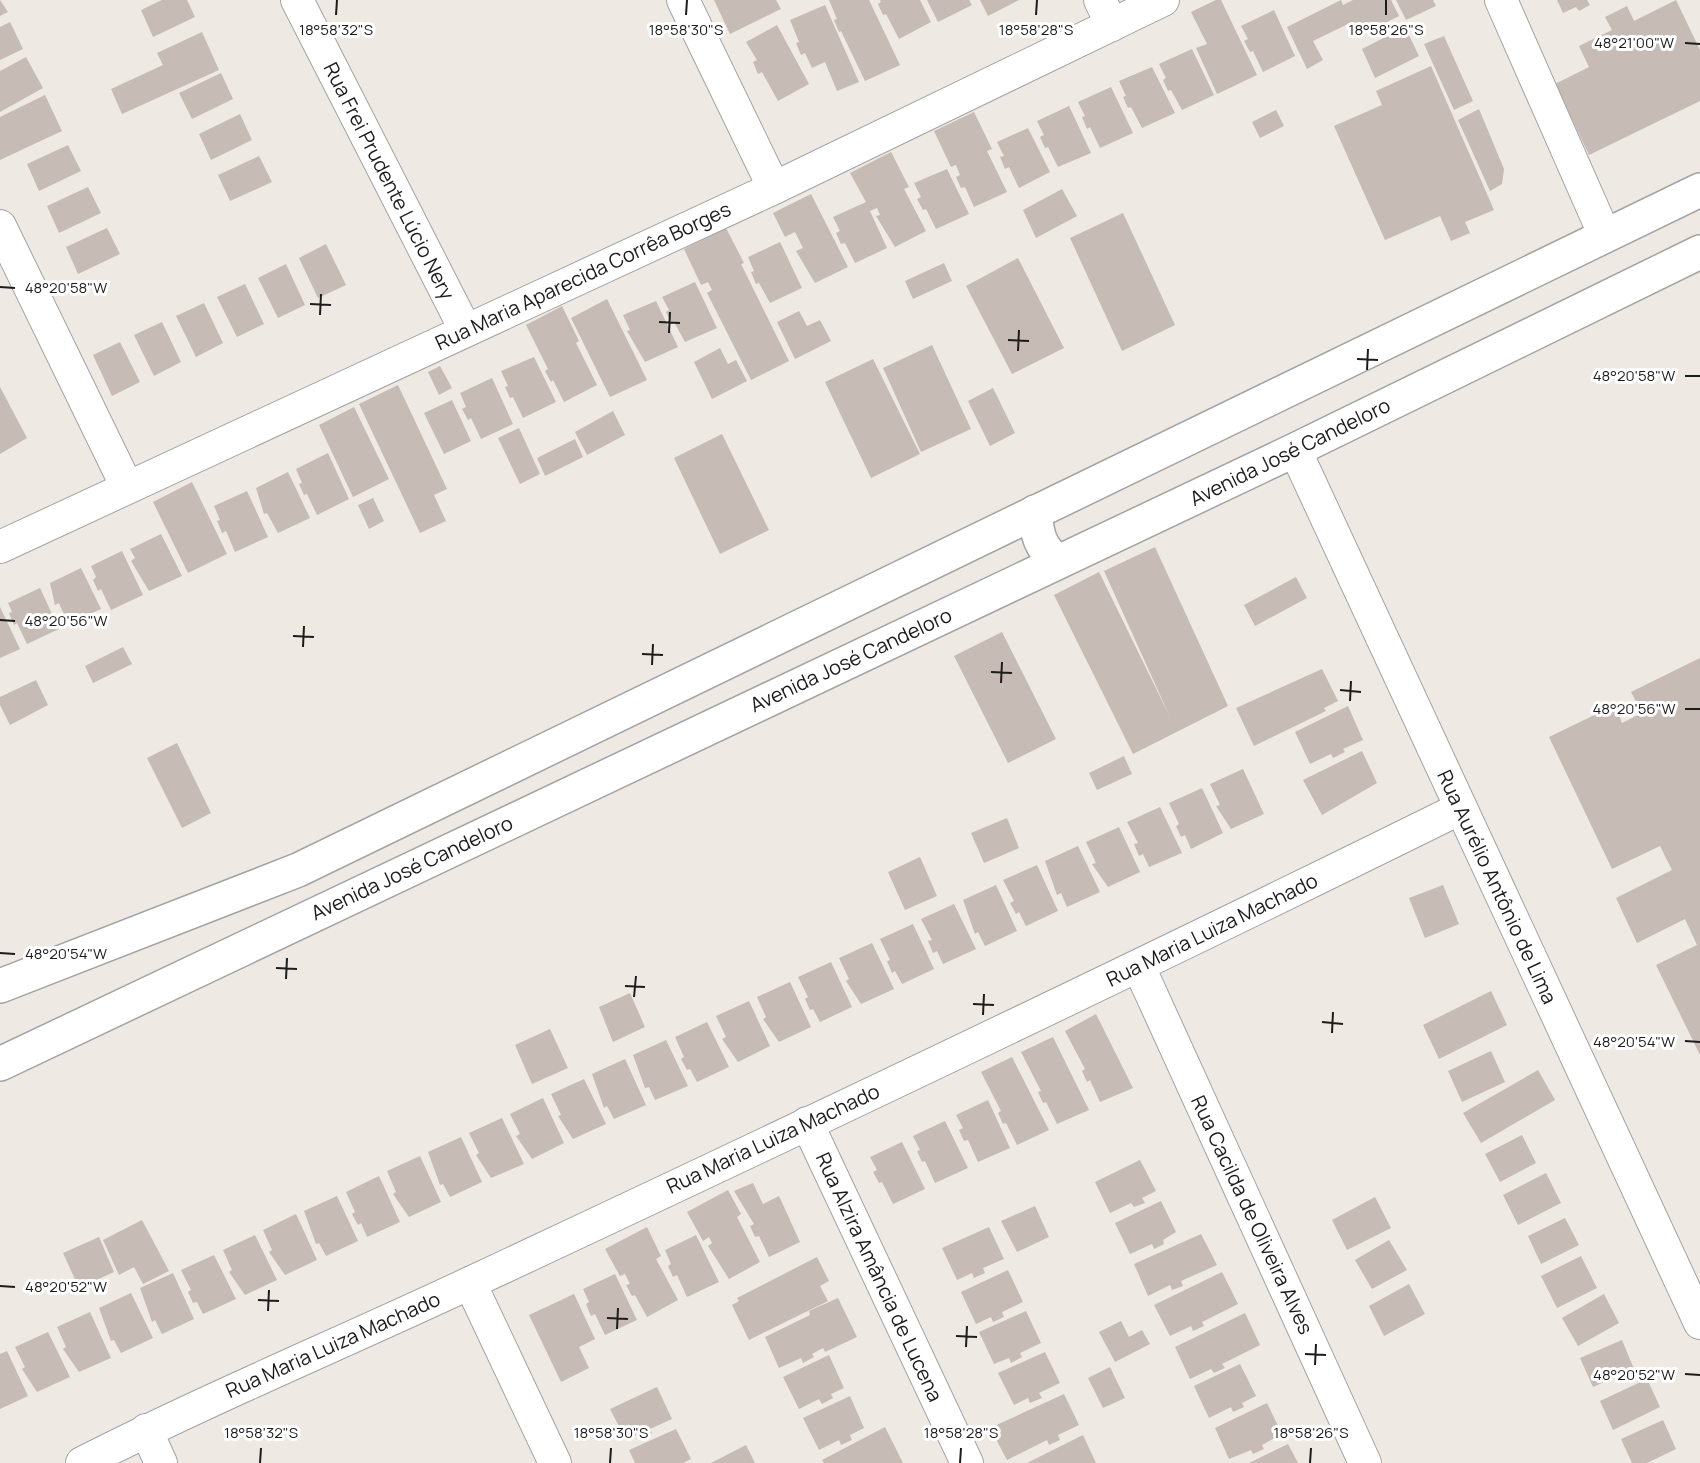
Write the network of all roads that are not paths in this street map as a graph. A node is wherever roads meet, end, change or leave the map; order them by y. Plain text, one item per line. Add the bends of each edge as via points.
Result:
1 (297, 0) edge
2 (683, 0) edge
3 (1163, 0) edge
4 (1500, 0) edge
5 (1106, 12) edge
6 (774, 188) junction
7 (1700, 190) edge
8 (0, 226) edge
9 (1605, 236) junction
10 (1700, 252) edge
11 (465, 329) junction
12 (1295, 450) junction
13 (127, 487) junction
14 (1035, 512) junction
15 (0, 547) edge
16 (1058, 562) junction
17 (1461, 808) junction
18 (1138, 968) junction
19 (0, 986) edge
20 (0, 1064) edge
21 (807, 1123) junction
22 (470, 1283) junction
23 (1700, 1323) edge
24 (146, 1430) junction
25 (82, 1463) edge
26 (161, 1463) edge
27 (555, 1463) edge
28 (967, 1463) edge
29 (1365, 1463) edge

1 - 11 street, Rua Frei Prudente Lúcio Nery
2 - 6 street
3 - 5 street, Rua Maria Aparecida Corrêa Borges
4 - 9 street
5 - 6 street, Rua Maria Aparecida Corrêa Borges
6 - 11 street, Rua Maria Aparecida Corrêa Borges
7 - 9 street
8 - 13 street
9 - 14 street
10 - 12 street, Avenida José Candeloro
11 - 13 street, Rua Maria Aparecida Corrêa Borges
12 - 16 street, Avenida José Candeloro
12 - 17 street, Rua Aurélio Antônio de Lima
13 - 15 street, Rua Maria Aparecida Corrêa Borges
14 - 16 street via 1043,550
14 - 19 street via 298,870
16 - 20 street, Avenida José Candeloro
17 - 18 street, Rua Maria Luiza Machado
17 - 23 street, Rua Aurélio Antônio de Lima
18 - 21 street, Rua Maria Luiza Machado
18 - 29 street, Rua Cacilda de Oliveira Alves
21 - 22 street, Rua Maria Luiza Machado
21 - 28 street, Rua Alzira Amância de Lucena
22 - 24 street, Rua Maria Luiza Machado
22 - 27 street
24 - 25 street, Rua Maria Luiza Machado
24 - 26 street

